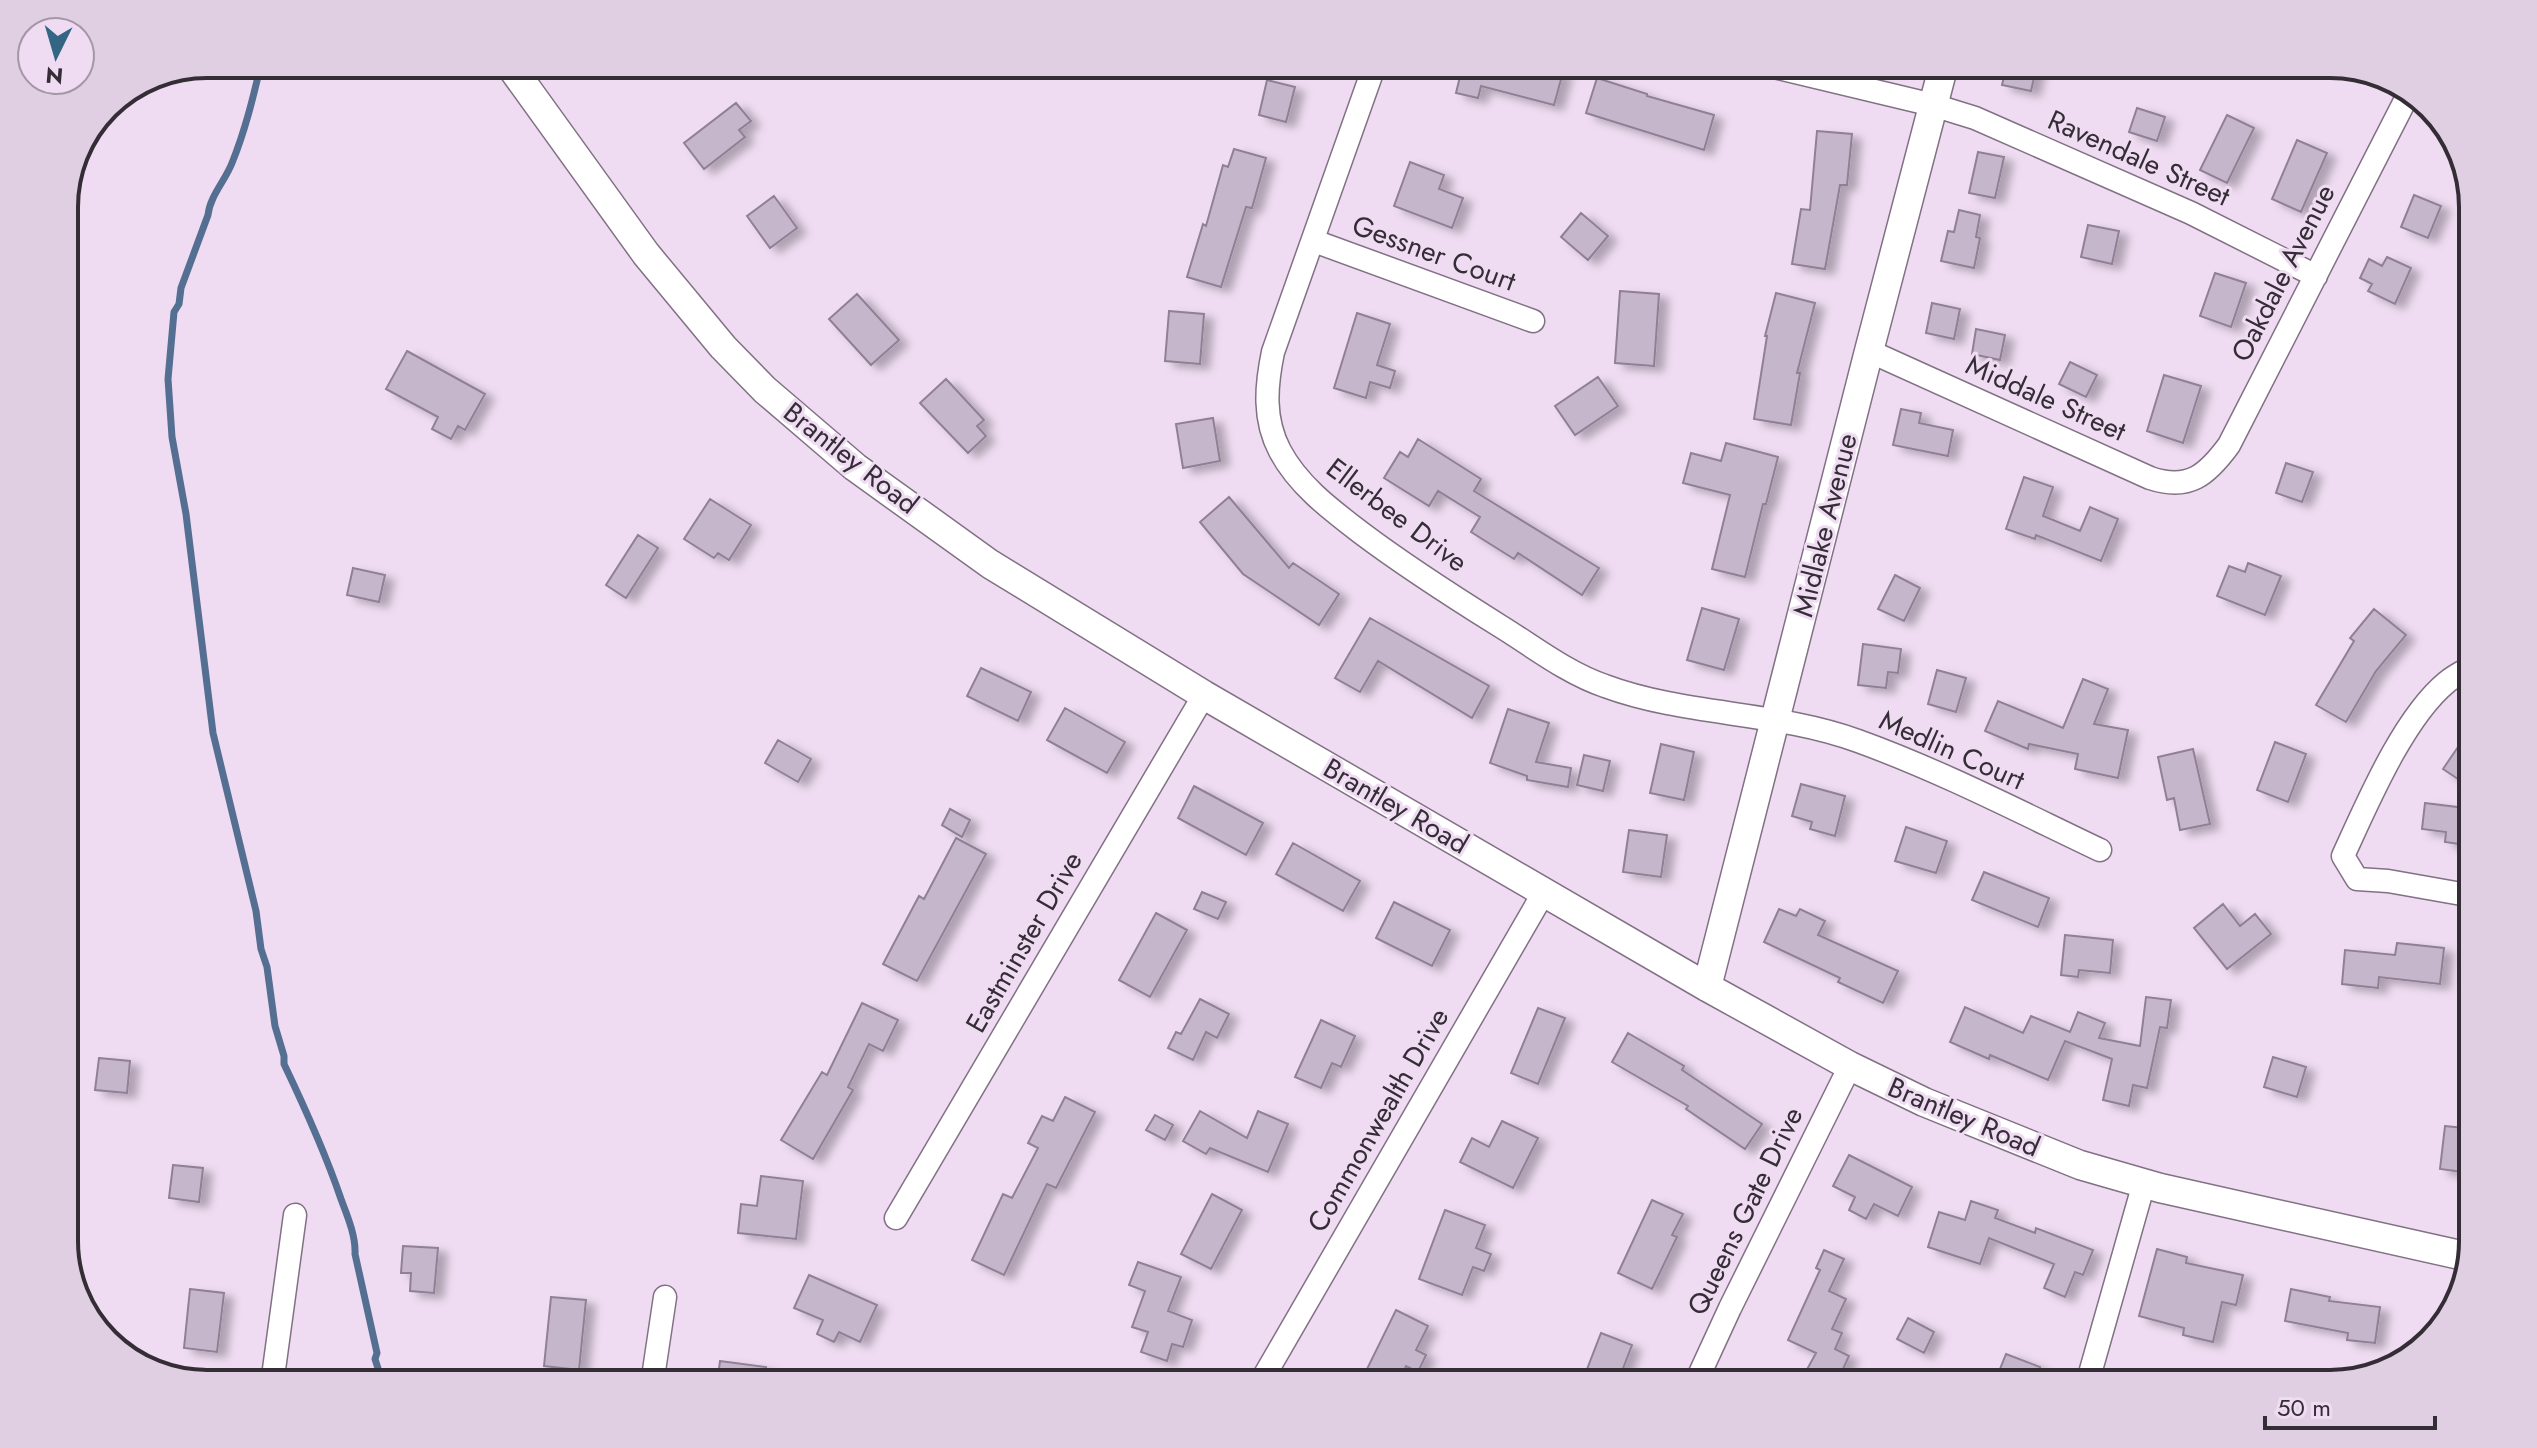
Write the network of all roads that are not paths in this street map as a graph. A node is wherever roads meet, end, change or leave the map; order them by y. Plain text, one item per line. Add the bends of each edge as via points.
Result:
1 (519, 78) edge
2 (1370, 78) edge
3 (1820, 78) edge
4 (1940, 78) edge
5 (2404, 102) edge
6 (1933, 105) junction
7 (1314, 241) junction
8 (2316, 276) junction
9 (1533, 321) dead end
10 (1869, 351) junction
11 (2201, 475) joint
12 (2459, 674) edge
13 (1204, 695) junction
14 (1775, 721) junction
15 (2100, 850) dead end
16 (1544, 892) junction
17 (2459, 894) edge
18 (1707, 987) junction
19 (1850, 1066) junction
20 (2144, 1183) junction
21 (295, 1215) dead end
22 (896, 1218) dead end
23 (2458, 1255) edge
24 (665, 1297) dead end
25 (274, 1370) edge
26 (654, 1370) edge
27 (1268, 1370) edge
28 (1701, 1370) edge
29 (2091, 1370) edge

1 - 13 street, Brantley Road via 646,254 765,390 855,467 990,564
2 - 7 street, Ellerbee Drive
3 - 6 street
4 - 6 street, Midlake Avenue
5 - 8 street, Oakdale Avenue
6 - 8 street, Ravendale Street via 1975,118 2191,213
6 - 10 street, Midlake Avenue
7 - 9 street, Gessner Court
7 - 14 street, Ellerbee Drive via 1273,352 1266,405 1286,463 1322,503 1405,566 1602,686
8 - 11 street, Oakdale Avenue via 2229,445
10 - 11 street, Middale Street via 2150,478 2186,483
10 - 14 street, Midlake Avenue
12 - 17 street via 2423,705 2406,731 2343,856 2357,879
13 - 16 street, Brantley Road
13 - 22 street, Eastminster Drive
14 - 15 street, Medlin Court via 1822,729 1871,746
14 - 18 street, Midlake Avenue
16 - 18 street, Brantley Road
16 - 27 street, Commonwealth Drive
18 - 19 street, Brantley Road
19 - 20 street, Brantley Road via 1971,1123
19 - 28 street, Queens Gate Drive
20 - 23 street, Brantley Road
20 - 29 street
21 - 25 street
24 - 26 street

